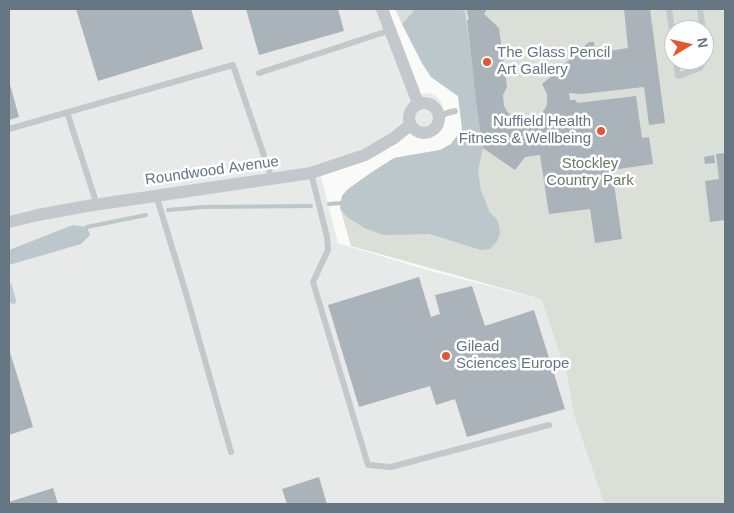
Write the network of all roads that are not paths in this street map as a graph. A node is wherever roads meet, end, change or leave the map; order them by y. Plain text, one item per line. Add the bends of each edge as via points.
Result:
1 (382, 9) edge
2 (391, 30) junction
3 (677, 70) edge
4 (694, 70) edge
5 (259, 73) dead end
6 (418, 103) junction
7 (68, 112) junction
8 (455, 112) dead end
9 (439, 118) junction
10 (410, 125) junction
11 (9, 129) edge
12 (310, 173) junction
13 (272, 179) junction
14 (156, 195) junction
15 (97, 204) junction
16 (9, 222) edge
17 (9, 286) edge
18 (13, 301) dead end
19 (550, 424) dead end
20 (231, 452) dead end

1 - 2 street
2 - 5 lane
2 - 6 street
3 - 4 lane via 678,76
6 - 9 street via 432,105
6 - 10 street via 408,115
7 - 11 lane
7 - 13 lane via 233,65
7 - 15 lane
8 - 9 lane
9 - 10 street via 436,127 428,133 418,132
10 - 12 street, Roundwood Avenue via 365,156
12 - 13 street, Roundwood Avenue
12 - 19 lane via 328,244 313,282 368,465 391,466
13 - 14 street, Roundwood Avenue
14 - 15 street, Roundwood Avenue
14 - 20 lane
15 - 16 street, Roundwood Avenue
17 - 18 lane

